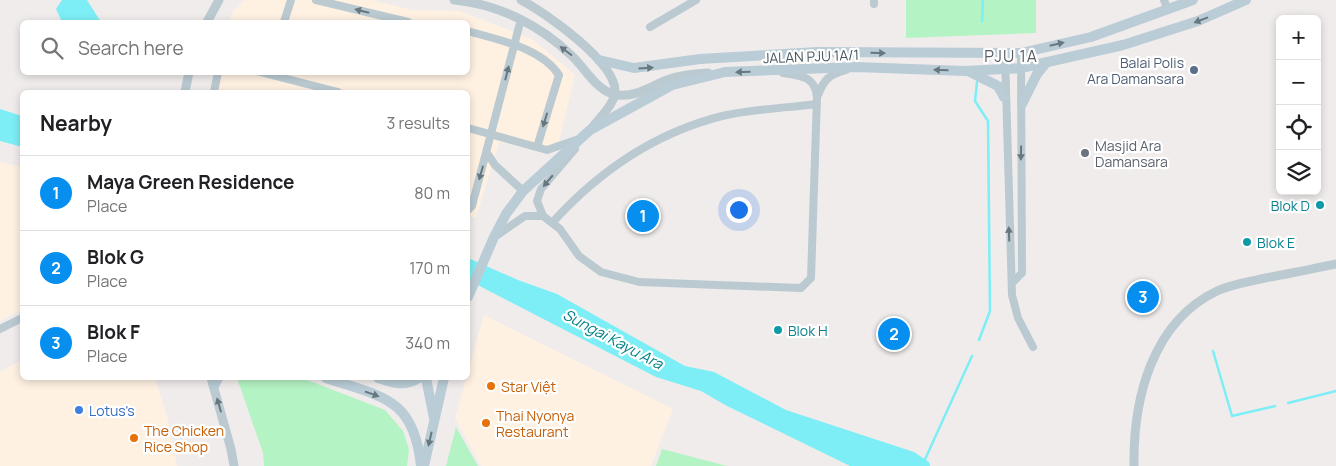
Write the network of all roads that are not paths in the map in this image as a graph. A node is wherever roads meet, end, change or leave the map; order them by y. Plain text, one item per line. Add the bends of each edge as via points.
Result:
1 (219, 0) edge
2 (291, 0) edge
3 (316, 0) edge
4 (454, 0) edge
5 (522, 0) edge
6 (696, 0) edge
7 (1246, 0) edge
8 (1187, 1) edge
9 (343, 3) edge
10 (1166, 5) edge
11 (521, 19) junction
12 (208, 20) edge
13 (285, 20) edge
14 (401, 20) edge
15 (650, 27) dead end
16 (470, 32) edge
17 (515, 45) junction
18 (1021, 52) junction
19 (1005, 54) junction
20 (599, 60) junction
21 (1046, 63) junction
22 (856, 67) junction
23 (1022, 68) junction
24 (1005, 69) junction
25 (965, 70) junction
26 (771, 71) junction
27 (725, 72) junction
28 (188, 75) edge
29 (217, 75) edge
30 (274, 75) edge
31 (303, 83) junction
32 (185, 90) edge
33 (214, 90) edge
34 (301, 90) edge
35 (330, 90) edge
36 (615, 95) junction
37 (1004, 97) junction
38 (817, 101) junction
39 (1022, 104) junction
40 (470, 129) edge
41 (590, 130) junction
42 (491, 134) junction
43 (579, 139) junction
44 (537, 147) junction
45 (487, 153) junction
46 (523, 191) junction
47 (470, 204) edge
48 (543, 216) junction
49 (552, 223) junction
50 (494, 237) junction
51 (1336, 264) edge
52 (1013, 282) junction
53 (470, 292) edge
54 (20, 319) edge
55 (0, 329) edge
56 (1033, 347) dead end
57 (214, 380) edge
58 (332, 380) edge
59 (384, 380) edge
60 (414, 380) edge
61 (426, 380) edge
62 (444, 380) edge
63 (435, 421) junction
64 (234, 466) edge
65 (422, 466) edge
66 (1134, 466) edge

1 - 12 street
2 - 13 street
3 - 9 street
4 - 11 street via 482,3
5 - 20 street via 554,21
6 - 15 street
7 -> 21 main road, JALAN PJU 1A/1 via 1172,30
8 - 10 main road, JALAN PJU 1A/1
14 -> 9 street
18 -> 10 main road, JALAN PJU 1A/1 via 1091,37
11 - 17 street
36 -> 11 street via 599,87 571,55
16 - 17 street
42 -> 17 street
17 -> 44 street via 552,65 559,75
18 - 19 main road, JALAN PJU 1A/1
18 - 23 street
20 -> 19 main road, JALAN PJU 1A/1 via 634,68 700,59 818,52
19 - 24 street
20 - 36 street via 615,82
21 - 23 main road, JALAN PJU 1A/1
21 - 39 main road
25 -> 22 main road, JALAN PJU 1A/1
22 - 26 main road, JALAN PJU 1A/1
22 - 38 street via 825,79
23 - 24 main road, JALAN PJU 1A/1
23 - 39 street
24 - 25 main road, JALAN PJU 1A/1
24 - 37 street
25 - 37 main road via 998,86
26 -> 27 main road, JALAN PJU 1A/1
26 - 38 street via 806,77 812,81
27 - 36 street via 680,76 634,95
27 - 41 main road, JALAN PJU 1A/1 via 672,85
28 - 32 street
29 - 33 street
30 - 31 street
31 - 34 street
31 - 35 street
36 - 41 street
52 -> 37 street via 1010,274
38 - 49 street via 724,116 669,134 608,170
38 - 49 street via 811,278 801,288 628,280 592,266 579,256
39 -> 52 street via 1022,273
40 - 42 street
41 - 43 main road, JALAN PJU 1A/1
41 -> 48 street via 541,189 537,201
42 - 44 street
42 - 45 street
43 - 44 street via 548,150
43 - 46 main road, JALAN PJU 1A/1
45 - 46 street
45 -> 47 street
46 - 50 main road, JALAN PJU 1A/1
48 - 49 street
48 - 50 street via 525,216
50 - 53 main road, JALAN PJU 1A/1
51 - 66 street via 1225,288 1201,300 1178,320 1158,346 1145,379
52 - 56 street via 1016,312
54 - 55 street
64 -> 57 street
58 -> 65 main road via 385,398 396,406 416,434
59 - 60 main road via 397,384
61 - 63 main road
62 - 63 main road
63 -> 65 main road

